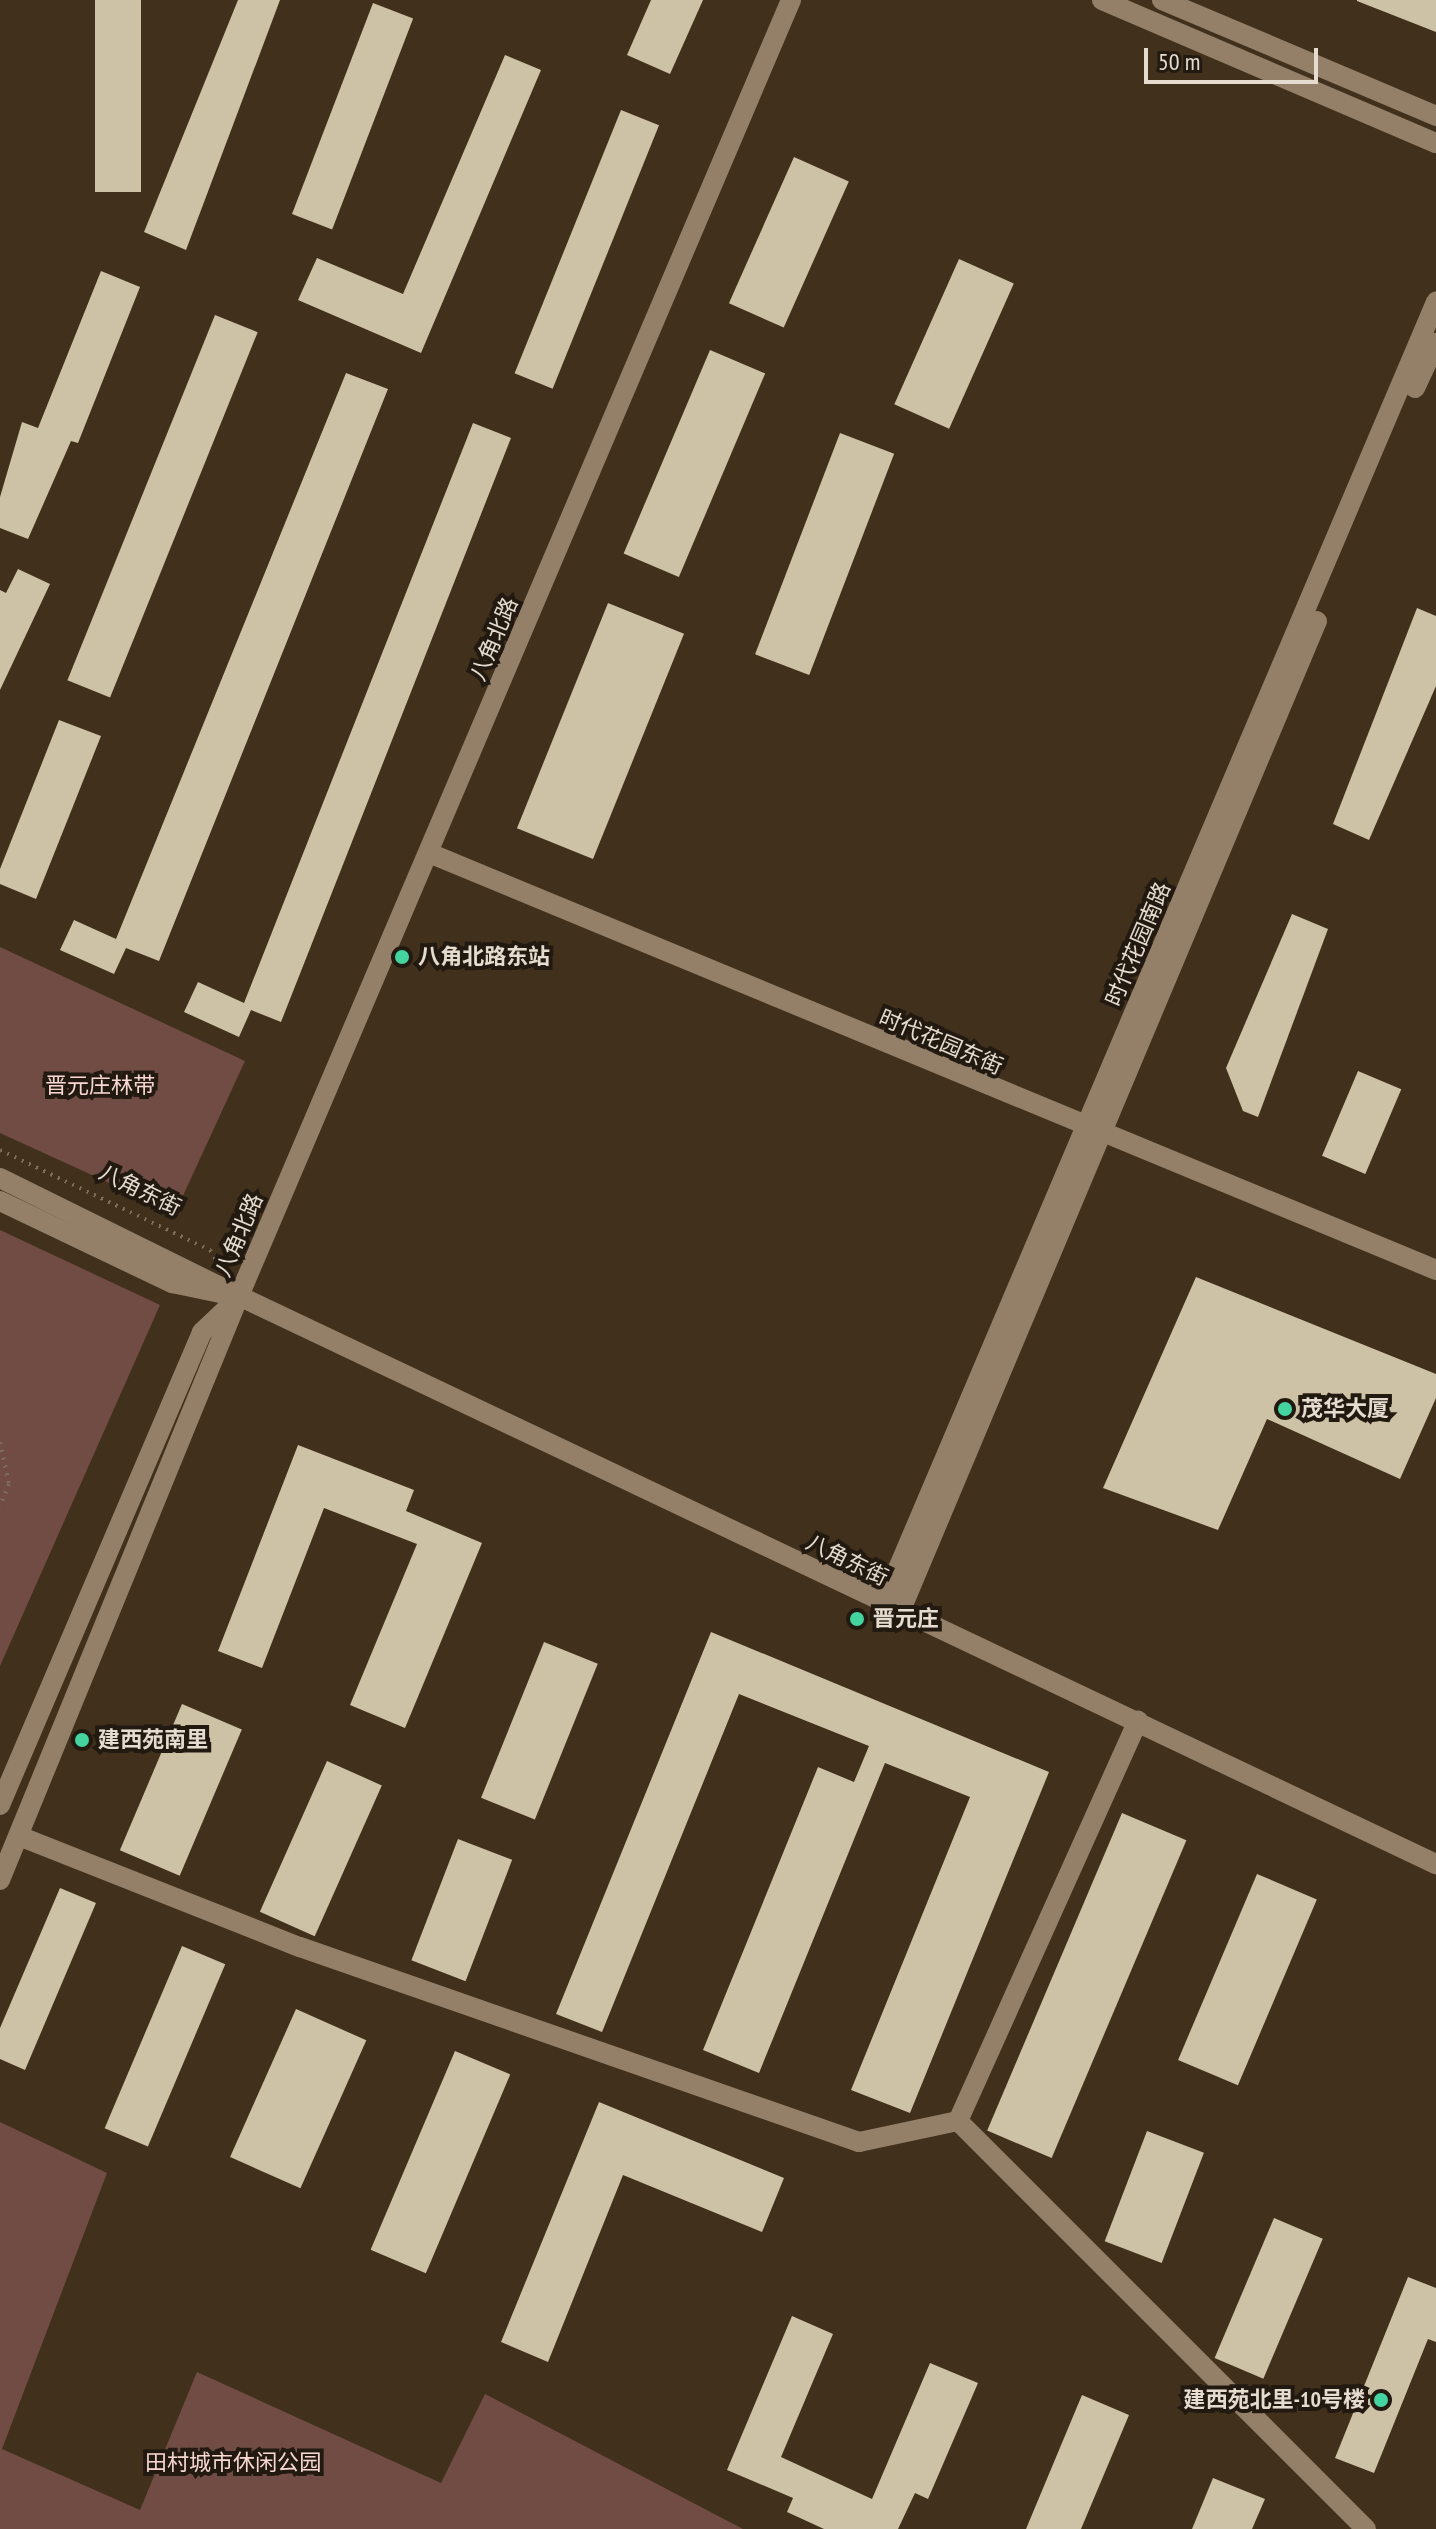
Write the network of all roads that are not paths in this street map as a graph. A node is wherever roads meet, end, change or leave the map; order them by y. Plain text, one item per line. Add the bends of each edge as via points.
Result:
1 (791, 0) edge
2 (1102, 0) edge
3 (1162, 0) edge
4 (1436, 116) edge
5 (1436, 143) edge
6 (1436, 302) edge
7 (1436, 343) edge
8 (429, 853) junction
9 (1087, 1126) junction
10 (1107, 1134) junction
11 (0, 1178) edge
12 (0, 1201) edge
13 (0, 1209) edge
14 (45, 1223) junction
15 (1436, 1270) edge
16 (239, 1296) junction
17 (891, 1608) junction
18 (1138, 1721) junction
19 (0, 1805) edge
20 (19, 1836) junction
21 (1436, 1864) edge
22 (0, 1880) edge
23 (958, 2121) junction
24 (1366, 2529) edge

1 - 8 street, 八角北路
2 - 5 street
3 - 4 street
6 - 9 street, 时代花园南路
7 - 10 street, 时代花园南路
8 - 9 street, 时代花园东街
8 - 16 street, 八角北路
9 - 10 street, 时代花园东街
9 - 17 street, 时代花园南路
10 - 15 street, 时代花园东街
10 - 17 street, 时代花园南路
11 - 16 street, 八角东街
12 - 14 street, 八角东街
13 - 14 street
14 - 16 street, 八角东街 via 172,1283
16 - 17 street, 八角东街
16 - 19 street, 八角北路 via 202,1332
16 - 20 street, 八角北路
17 - 18 street, 八角东街
18 - 21 street, 八角东街
18 - 23 street
20 - 22 street, 八角北路
20 - 23 street via 300,1947 859,2142
23 - 24 street

